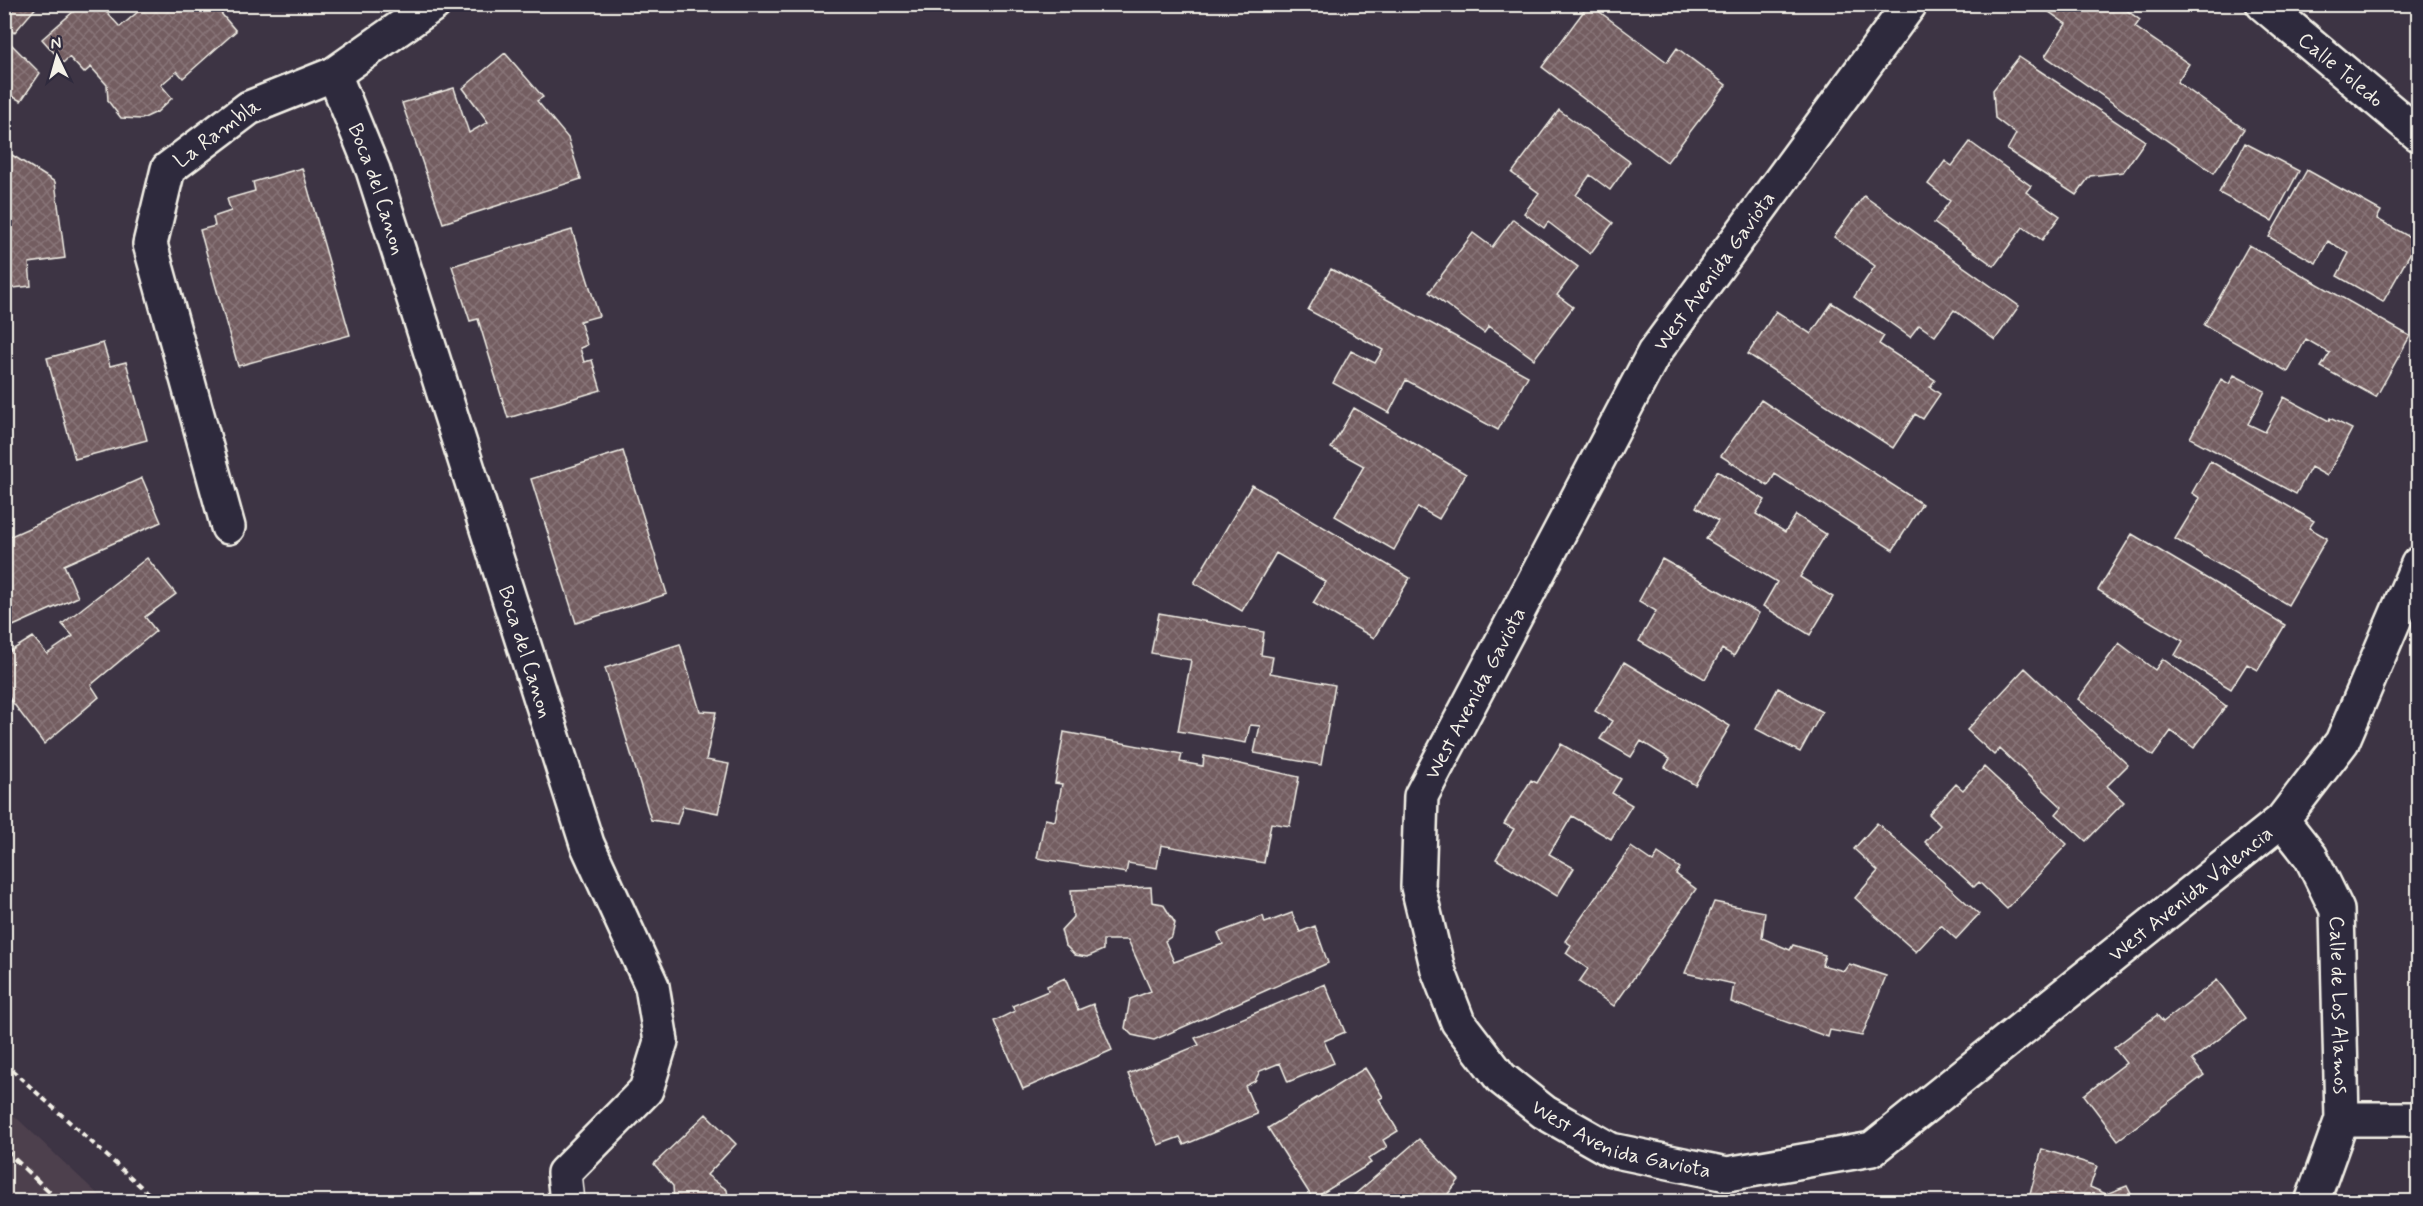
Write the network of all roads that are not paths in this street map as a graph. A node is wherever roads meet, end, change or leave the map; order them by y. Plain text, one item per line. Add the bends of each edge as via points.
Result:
1 (434, 4) edge
2 (1910, 4) edge
3 (2263, 4) edge
4 (334, 74) junction
5 (2418, 134) edge
6 (228, 527) dead end
7 (2418, 564) edge
8 (2282, 820) junction
9 (2342, 1119) junction
10 (2418, 1119) edge
11 (1872, 1149) joint
12 (567, 1202) edge
13 (2312, 1202) edge

1 - 4 street, La Rambla
2 - 11 street, West Avenida Gaviota via 1654,353 1421,796 1418,887 1438,970 1458,1022 1501,1078 1544,1112 1611,1150 1727,1174
3 - 5 street, Calle Toledo
4 - 6 street, La Rambla via 249,108 168,169 150,244
4 - 12 street, Boca del Canon via 373,170 587,844 652,986 661,1041 646,1090 564,1173
7 - 8 street, West Avenida Valencia via 2342,742
8 - 9 street, Calle de Los Alamos via 2311,857 2337,910
8 - 11 street, West Avenida Valencia
9 - 10 street
9 - 13 street, Calle de Los Alamos

